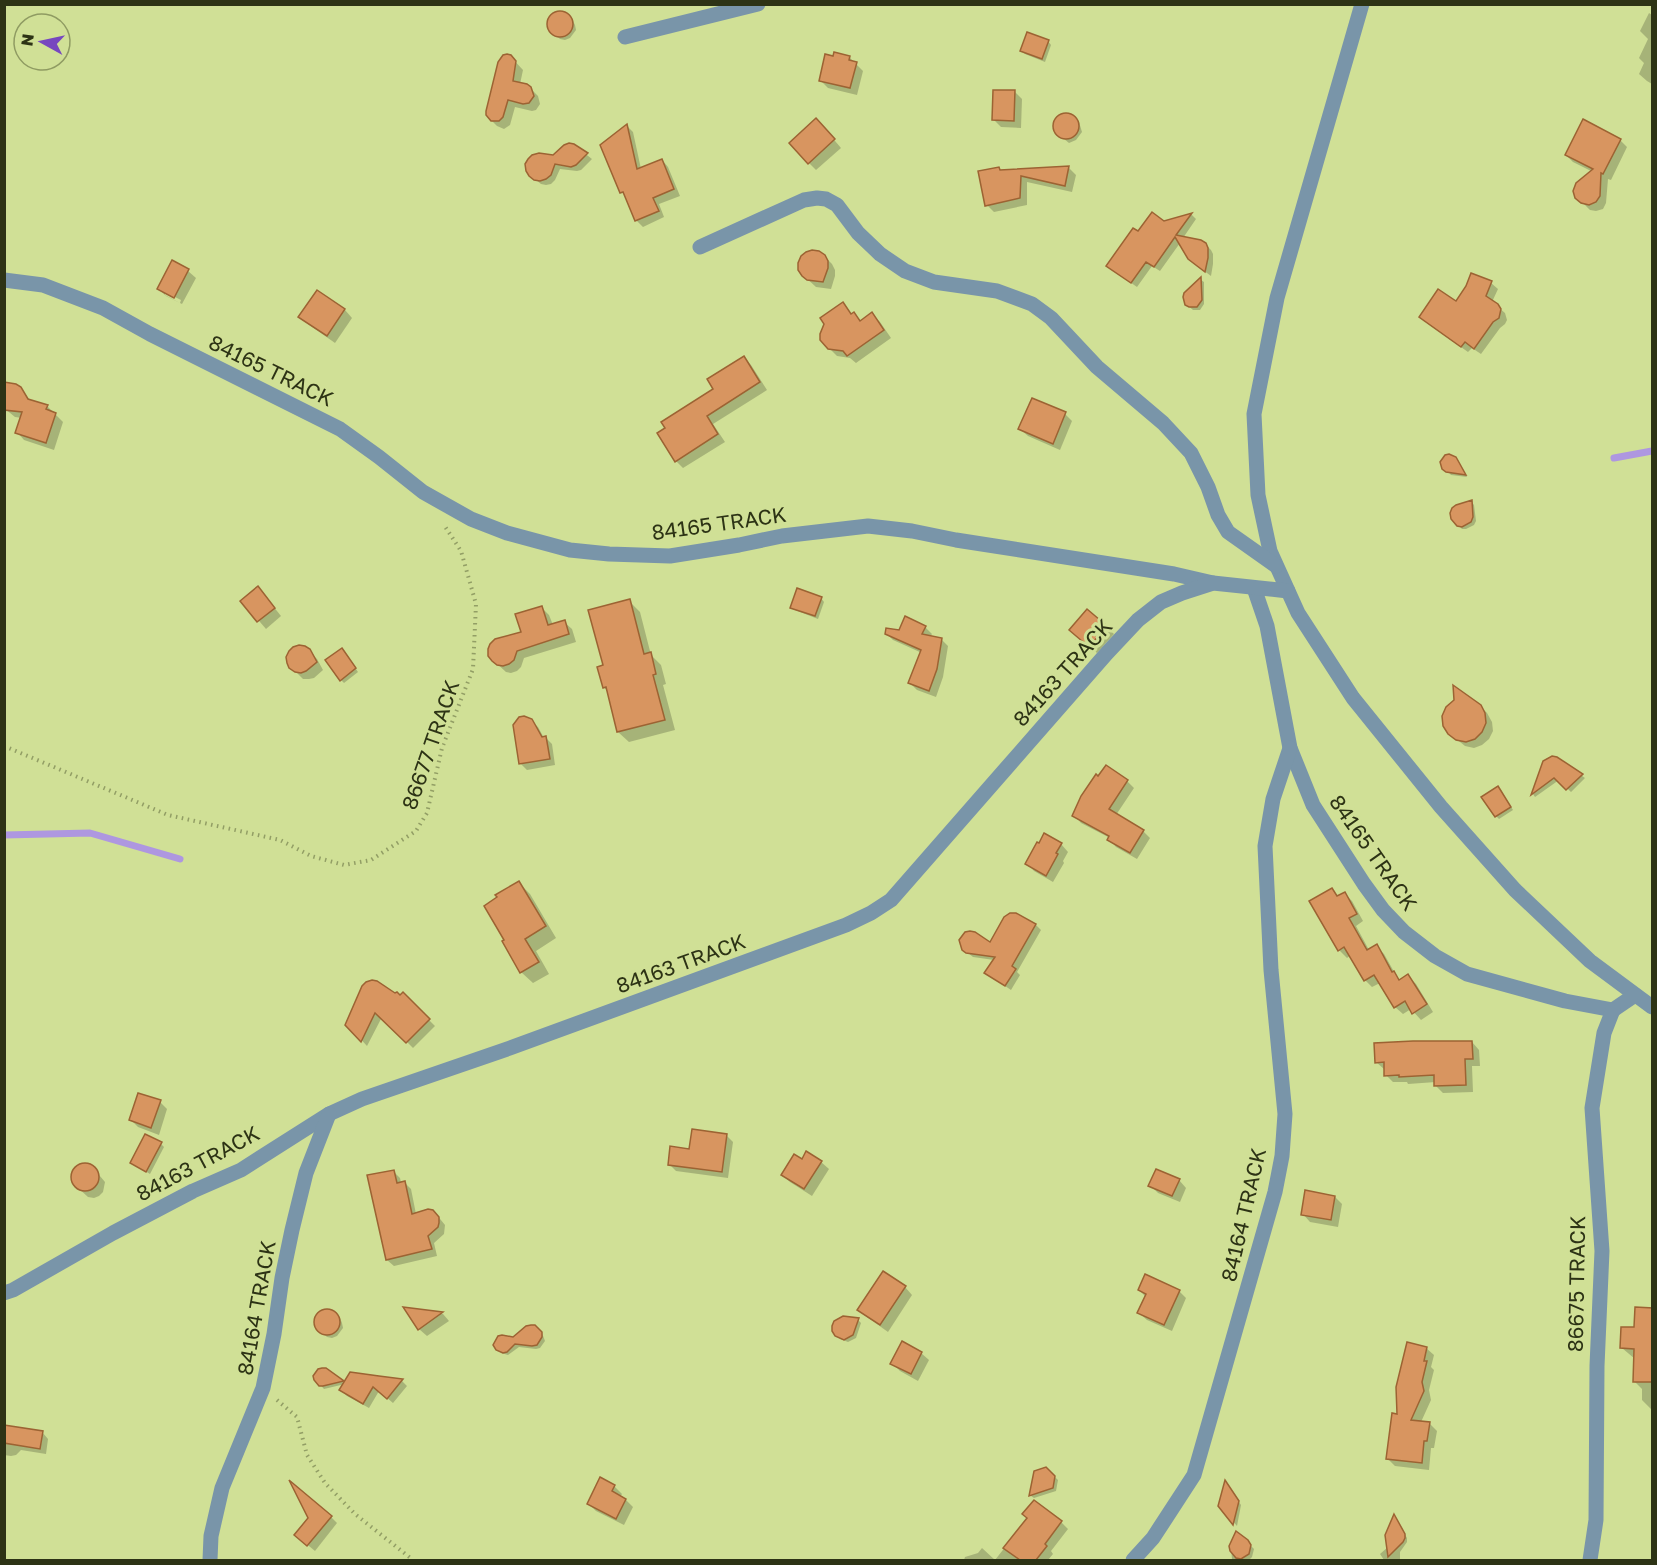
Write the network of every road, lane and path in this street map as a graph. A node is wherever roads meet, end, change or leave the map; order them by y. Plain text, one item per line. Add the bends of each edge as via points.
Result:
1 (758, 4) edge
2 (1362, 4) edge
3 (625, 37) dead end
4 (700, 248) dead end
5 (4, 280) edge
6 (442, 522) dead end
7 (1276, 566) junction
8 (1213, 583) junction
9 (1254, 588) junction
10 (1288, 591) junction
11 (4, 746) edge
12 (1290, 748) junction
13 (1635, 995) junction
14 (1653, 1006) edge
15 (1613, 1010) junction
16 (329, 1114) junction
17 (4, 1293) edge
18 (263, 1388) junction
19 (210, 1560) edge
20 (413, 1560) edge
21 (1133, 1560) edge
22 (1590, 1560) edge

1 - 3 street
2 - 7 street via 1277,298 1254,414 1258,495
4 - 7 street via 804,200 817,198 837,205 858,233 904,271 934,282 997,291 1032,303 1191,453 1228,532
5 - 8 street, 84165 TRACK via 43,285 103,308 340,429 423,492 471,519 570,550 670,556 868,526
6 - 11 path, 86677 TRACK via 461,551 476,604 473,669 442,748 427,813 416,831 371,860 344,865 311,856 280,840 168,815
7 - 10 street
8 - 9 street, 84163 TRACK
8 - 16 street, 84163 TRACK via 1161,602 1138,620 891,900 871,913 846,926 692,982 362,1098
9 - 10 street, 84163 TRACK
9 - 12 street, 84165 TRACK via 1267,626
10 - 13 street via 1353,698 1441,807 1515,890 1590,962
12 - 15 street, 84165 TRACK via 1313,804 1364,884 1404,932 1467,974
12 - 21 street, 84164 TRACK via 1273,799 1265,846 1283,1076 1282,1156 1194,1475 1153,1538
13 - 14 street
13 - 15 street
15 - 22 street, 86675 TRACK via 1604,1033 1592,1108 1602,1251 1596,1520
16 - 17 street, 84163 TRACK via 241,1170 193,1191
16 - 18 street, 84164 TRACK via 306,1173 292,1230
18 - 19 street via 222,1488
18 - 20 path, 84164 TRACK via 297,1417 307,1455 325,1483 355,1514

